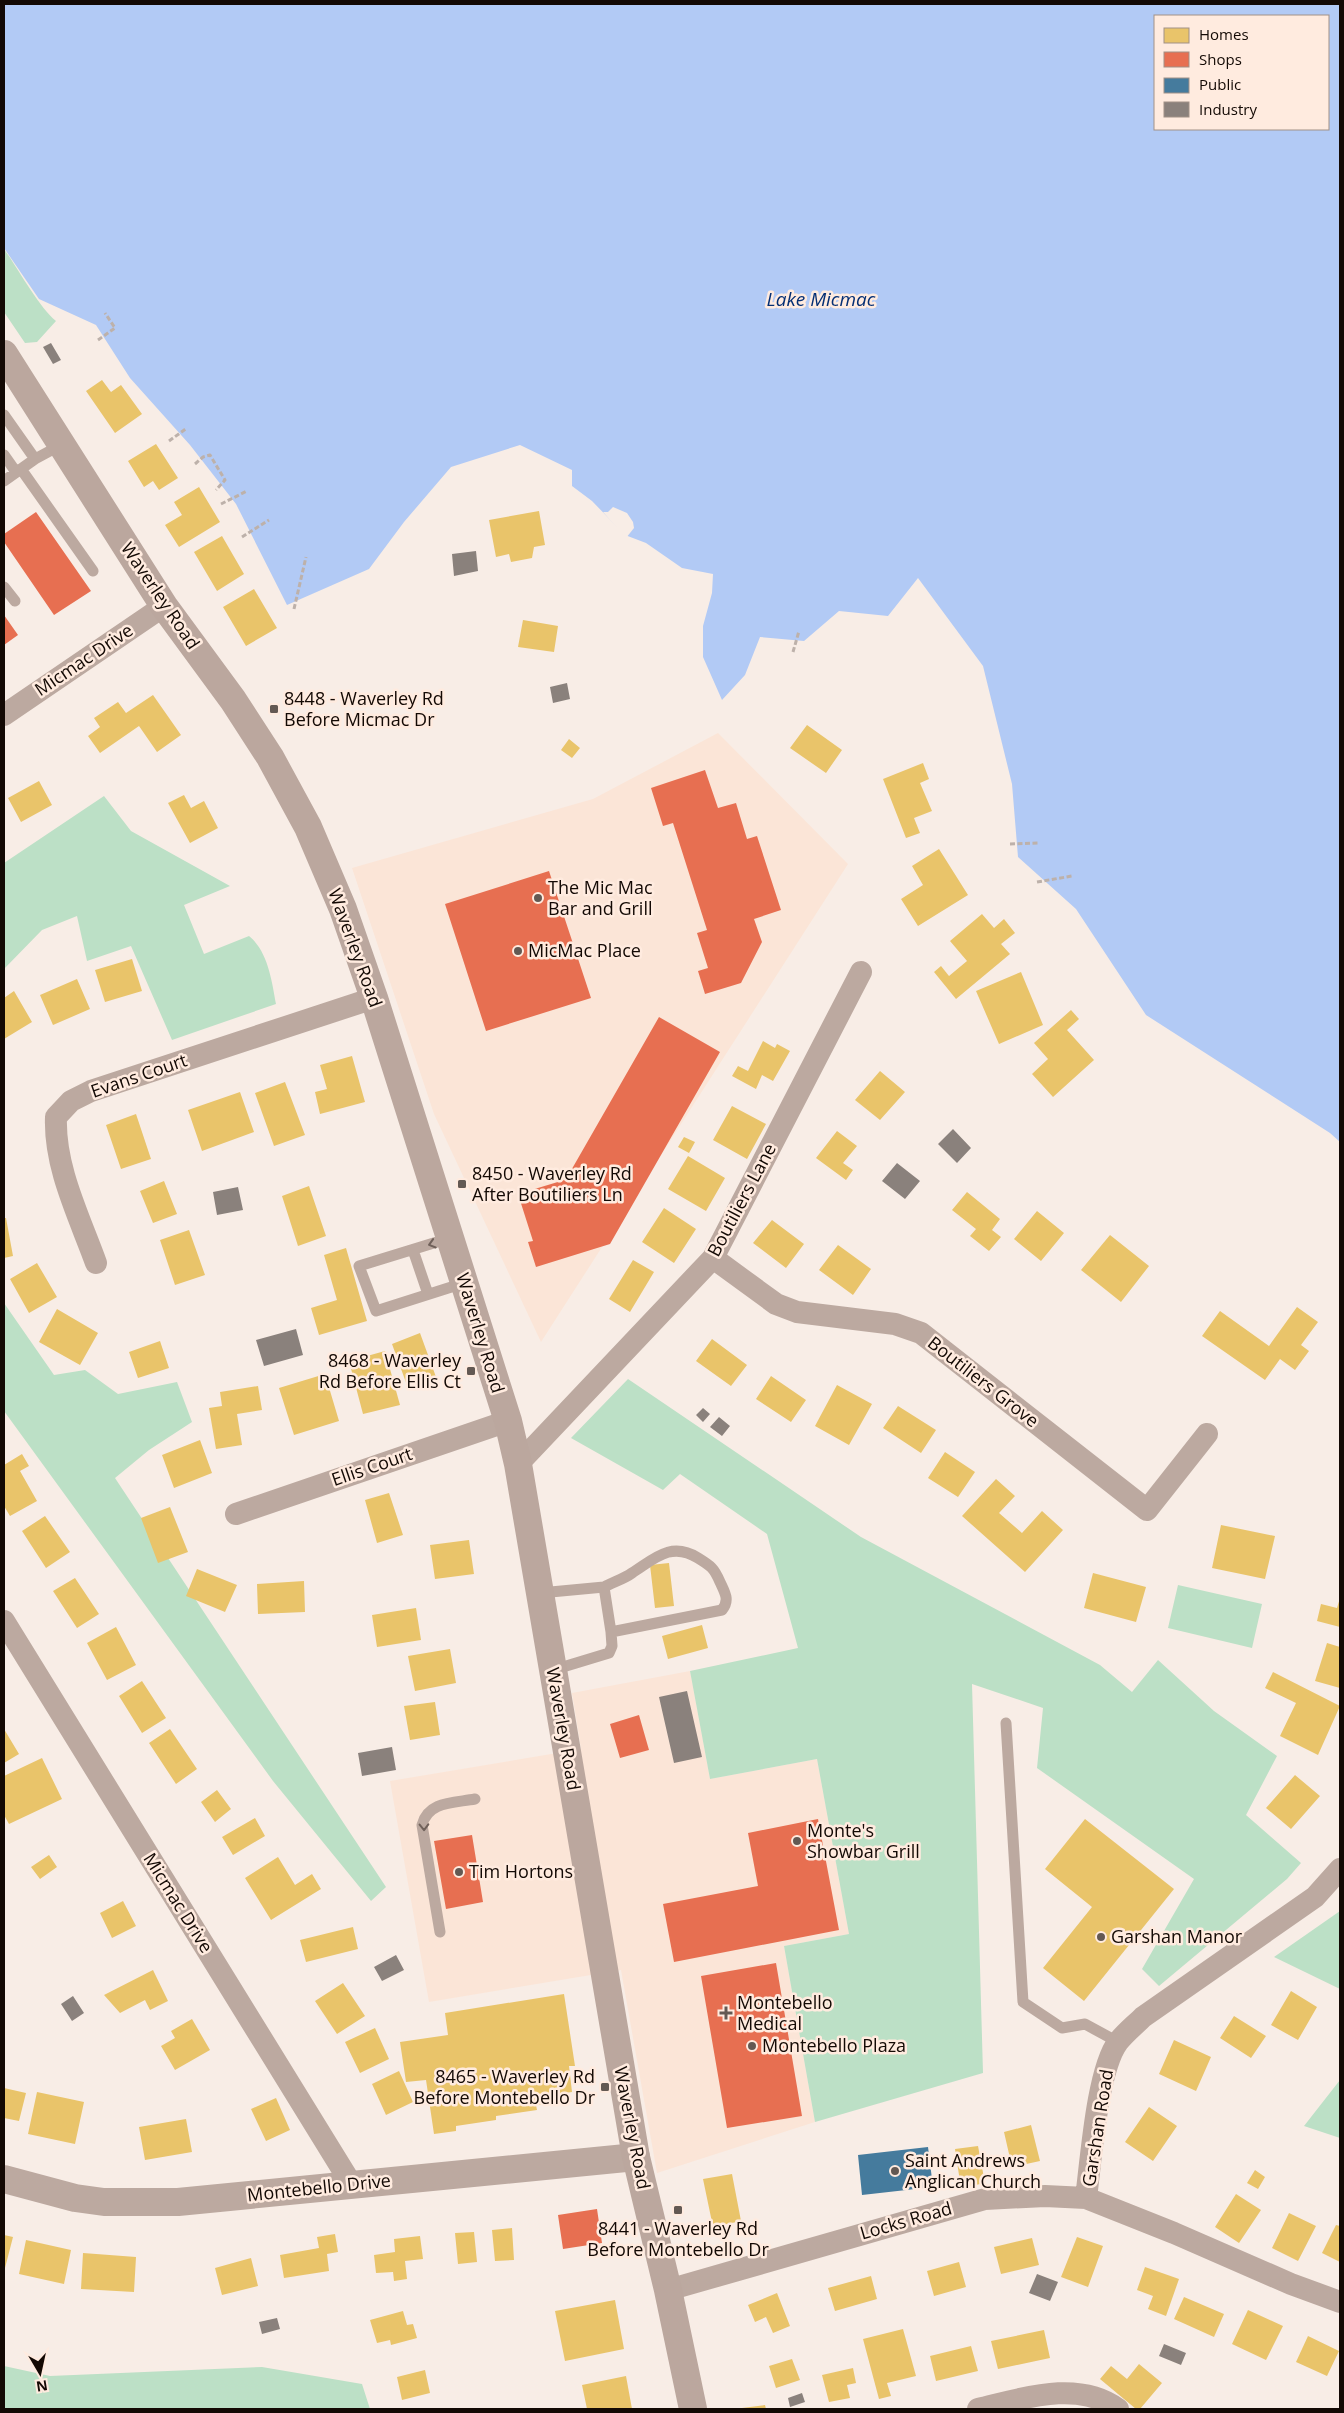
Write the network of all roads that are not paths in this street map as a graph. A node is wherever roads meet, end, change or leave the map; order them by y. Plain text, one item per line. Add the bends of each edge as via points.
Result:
1 (4, 354) edge
2 (4, 415) edge
3 (63, 444) junction
4 (4, 455) edge
5 (35, 459) junction
6 (18, 470) junction
7 (4, 480) edge
8 (93, 571) dead end
9 (4, 587) edge
10 (15, 601) dead end
11 (164, 606) junction
12 (4, 715) edge
13 (861, 972) dead end
14 (374, 998) junction
15 (450, 1238) junction
16 (413, 1250) junction
17 (713, 1258) junction
18 (96, 1263) dead end
19 (464, 1282) junction
20 (428, 1294) junction
21 (508, 1420) junction
22 (1207, 1434) dead end
23 (518, 1464) junction
24 (236, 1514) dead end
25 (604, 1586) junction
26 (540, 1593) junction
27 (4, 1621) edge
28 (611, 1632) junction
29 (553, 1670) junction
30 (1006, 1723) dead end
31 (475, 1800) dead end
32 (1340, 1869) edge
33 (440, 1932) dead end
34 (1118, 2042) junction
35 (636, 2157) junction
36 (4, 2179) edge
37 (352, 2185) junction
38 (1086, 2198) junction
39 (668, 2290) junction
40 (1340, 2302) edge
41 (693, 2409) edge
42 (978, 2409) edge
43 (1118, 2409) edge

1 - 3 main road, Waverley Road
2 - 5 lane
3 - 5 lane
3 - 11 main road, Waverley Road
4 - 6 lane
5 - 6 lane
6 - 7 lane
6 - 8 lane
9 - 10 lane
11 - 12 street, Micmac Drive
11 - 14 main road, Waverley Road via 270,757 315,845 343,910
13 - 17 street, Boutiliers Lane
14 - 15 main road, Waverley Road
14 - 18 street, Evans Court via 100,1088 71,1101 56,1117 55,1136 59,1159
15 -> 16 lane
15 - 19 main road, Waverley Road
16 - 20 lane
16 - 20 lane via 360,1266 376,1311
17 - 22 street, Boutiliers Grove via 776,1304 797,1312 895,1324 921,1333 1147,1510
17 - 23 street, Boutiliers Lane
19 - 20 lane
19 - 21 main road, Waverley Road
21 - 23 main road, Waverley Road
21 - 24 street, Ellis Court
23 - 26 main road, Waverley Road
25 - 26 lane
25 - 28 lane
25 - 28 lane via 630,1574 654,1557 671,1551 690,1553 714,1568 727,1598 722,1610
26 - 29 main road, Waverley Road
27 - 37 street, Micmac Drive
28 - 29 lane via 609,1653
29 - 35 main road, Waverley Road
30 - 34 lane via 1023,2002 1062,2028 1084,2024
31 -> 33 lane via 437,1806 424,1816 422,1824
32 - 34 street, Garshan Road via 1315,1897 1142,2017
34 - 38 street, Garshan Road via 1110,2057 1101,2090
35 - 37 street, Montebello Drive
35 - 39 main road, Waverley Road
36 - 37 street, Montebello Drive via 75,2198 139,2204
38 - 39 street, Locks Road via 984,2199
38 - 40 street, Locks Road
39 - 41 main road, Waverley Road
42 - 43 street via 1044,2394 1074,2394

